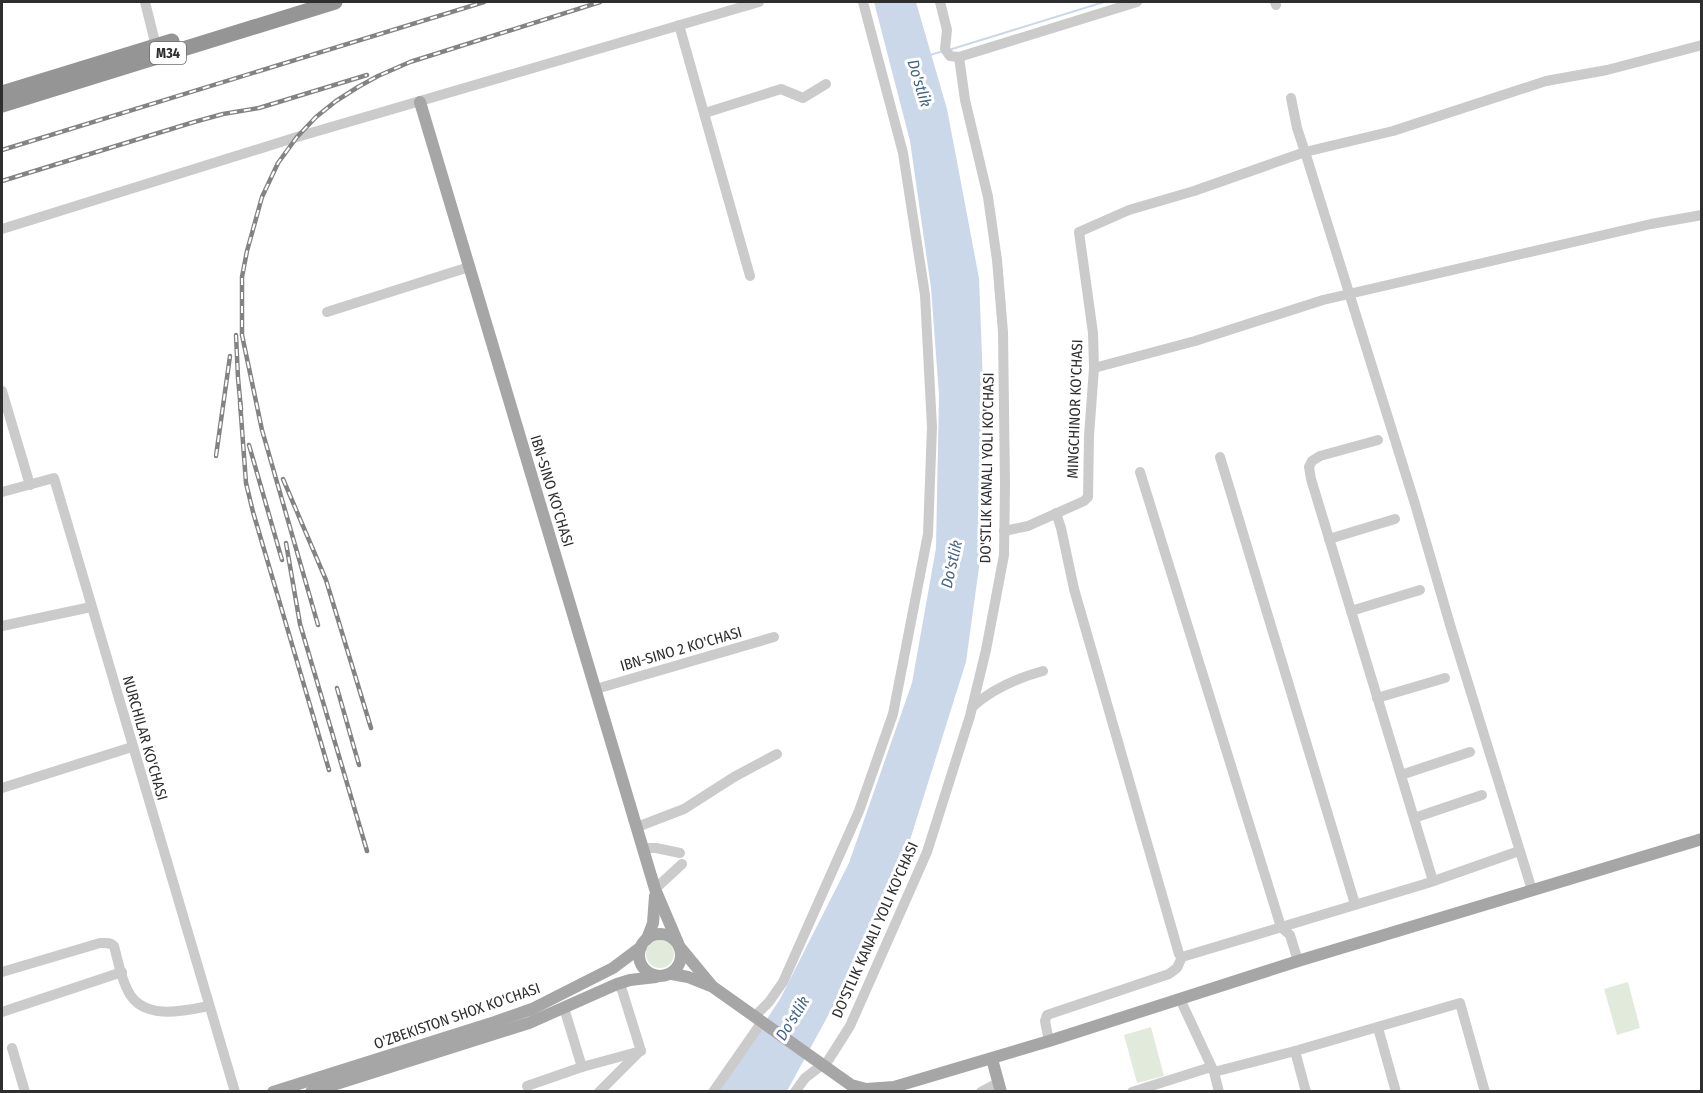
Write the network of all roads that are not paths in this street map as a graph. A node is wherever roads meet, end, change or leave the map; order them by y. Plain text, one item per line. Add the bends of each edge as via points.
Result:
1 (145, 2) edge
2 (304, 2) edge
3 (335, 2) edge
4 (759, 2) edge
5 (863, 2) edge
6 (940, 2) edge
7 (1137, 2) edge
8 (274, 15) junction
9 (679, 25) junction
10 (1701, 45) edge
11 (156, 46) junction
12 (959, 57) junction
13 (826, 84) dead end
14 (2, 93) edge
15 (1291, 98) dead end
16 (420, 102) junction
17 (2, 105) edge
18 (705, 113) junction
19 (1305, 152) junction
20 (1701, 215) edge
21 (2, 229) edge
22 (469, 267) junction
23 (750, 276) dead end
24 (1348, 293) junction
25 (327, 312) dead end
26 (1094, 369) junction
27 (2, 391) edge
28 (1378, 440) dead end
29 (1220, 456) dead end
30 (1140, 472) dead end
31 (30, 484) junction
32 (2, 492) edge
33 (1056, 513) junction
34 (1395, 519) dead end
35 (1004, 531) junction
36 (1329, 539) junction
37 (1420, 590) dead end
38 (91, 608) junction
39 (1351, 611) junction
40 (2, 626) edge
41 (774, 637) dead end
42 (1043, 670) dead end
43 (1445, 678) dead end
44 (596, 689) junction
45 (1377, 698) junction
46 (972, 707) junction
47 (132, 747) junction
48 (1470, 752) dead end
49 (777, 754) dead end
50 (1401, 775) junction
51 (2, 788) edge
52 (1482, 795) dead end
53 (1414, 819) junction
54 (637, 827) junction
55 (1701, 839) edge
56 (643, 848) junction
57 (1519, 851) junction
58 (1433, 881) junction
59 (656, 889) junction
60 (1532, 890) junction
61 (1355, 904) junction
62 (1281, 927) junction
63 (644, 943) junction
64 (679, 944) junction
65 (1182, 957) junction
66 (1298, 961) junction
67 (2, 972) edge
68 (122, 972) junction
69 (672, 974) junction
70 (656, 976) junction
71 (617, 984) junction
72 (713, 987) junction
73 (1180, 999) junction
74 (209, 1006) junction
75 (564, 1008) junction
76 (2, 1012) edge
77 (757, 1020) junction
78 (1378, 1028) junction
79 (1049, 1041) junction
80 (12, 1048) dead end
81 (641, 1051) junction
82 (1295, 1051) junction
83 (992, 1059) junction
84 (820, 1064) junction
85 (582, 1067) junction
86 (1212, 1069) junction
87 (527, 1086) dead end
88 (999, 1087) edge
89 (316, 1091) edge
90 (25, 1092) edge
91 (235, 1092) edge
92 (273, 1092) edge
93 (599, 1092) edge
94 (713, 1092) edge
95 (795, 1092) edge
96 (981, 1092) edge
97 (1132, 1092) edge
98 (1219, 1092) edge
99 (1306, 1092) edge
100 (1396, 1092) edge
101 (1485, 1092) edge

1 - 11 street
2 - 8 highway, M34
3 - 8 highway, M34
4 - 9 street
5 - 77 street via 903,153 926,295 932,427 928,534 893,714 859,811 783,982
6 - 12 street via 947,30 945,49 950,56
7 - 12 street
8 - 11 highway, M34
8 - 17 highway, M34
9 - 16 street
9 - 18 street
10 - 19 street via 1607,70 1546,81 1393,131
11 - 14 highway, M34
12 - 35 street, DO'STLIK KANALI YOLI KO'CHASI via 997,260 1003,332
13 - 18 street via 803,98 781,89
15 - 19 street
16 - 21 street
16 - 22 main road, IBN-SINO KO'CHASI
18 - 23 street
19 - 24 street
19 - 26 street, MINGCHINOR KO'CHASI via 1129,210 1079,231
20 - 24 street
22 - 25 street
22 - 44 main road, IBN-SINO KO'CHASI
24 - 26 street
24 - 57 street
26 - 33 street, MINGCHINOR KO'CHASI via 1088,496
27 - 31 street
28 - 36 street via 1320,456 1309,467
29 - 61 street
30 - 62 street
31 - 32 street
31 - 38 street, NURCHILAR KO'CHASI via 54,478
33 - 35 street, MINGCHINOR KO'CHASI via 1028,526
33 - 65 street via 1074,589
34 - 36 street
35 - 46 street, DO'STLIK KANALI YOLI KO'CHASI via 1004,555
36 - 39 street
37 - 39 street
38 - 40 street
38 - 47 street, NURCHILAR KO'CHASI
39 - 45 street
41 - 44 street, IBN-SINO 2 KO'CHASI
42 - 46 street via 984,696
43 - 45 street
44 - 54 main road, IBN-SINO KO'CHASI
45 - 50 street
46 - 84 street, DO'STLIK KANALI YOLI KO'CHASI via 927,852 850,1026
47 - 51 street
47 - 74 street, NURCHILAR KO'CHASI
48 - 50 street
49 - 54 street via 684,809
50 - 53 street
52 - 53 street
53 - 58 street
54 - 56 main road, IBN-SINO KO'CHASI
55 - 60 main road
56 - 59 main road, IBN-SINO KO'CHASI
56 - 59 street via 656,848 681,859
57 - 58 street
57 - 60 street
58 - 61 street
59 - 63 main road via 655,911
59 - 64 main road, IBN-SINO KO'CHASI
60 - 66 main road
61 - 62 street
62 - 65 street
62 - 66 street via 1290,935
63 - 64 main road via 653,935 667,935
63 - 70 main road via 640,962 649,974
63 - 92 main road, O'ZBEKISTON SHOX KO'CHASI via 613,968 532,1009
64 - 69 main road via 681,961
64 - 72 main road, IBN-SINO KO'CHASI
65 - 79 street via 1169,974 1047,1015
66 - 73 main road
67 - 68 street via 100,943 114,946
68 - 74 street via 129,993 147,1008 170,1012
68 - 76 street
69 - 70 main road
69 - 72 main road
70 - 71 main road, O'ZBEKISTON SHOX KO'CHASI
71 - 75 main road, O'ZBEKISTON SHOX KO'CHASI
71 - 81 street
72 - 77 main road
73 - 79 main road
73 - 86 street
74 - 91 street, NURCHILAR KO'CHASI
75 - 85 street
75 - 89 main road, O'ZBEKISTON SHOX KO'CHASI via 529,1023
77 - 84 main road
77 - 94 street
78 - 82 street
78 - 100 street
78 - 101 street via 1460,1003
79 - 83 main road
80 - 90 street
81 - 85 street
81 - 93 street
82 - 86 street
82 - 99 street
83 - 84 main road via 882,1089 851,1085
83 - 88 main road
84 - 95 street, DO'STLIK KANALI YOLI KO'CHASI
85 - 87 street
86 - 97 street
86 - 98 street
88 - 96 street

